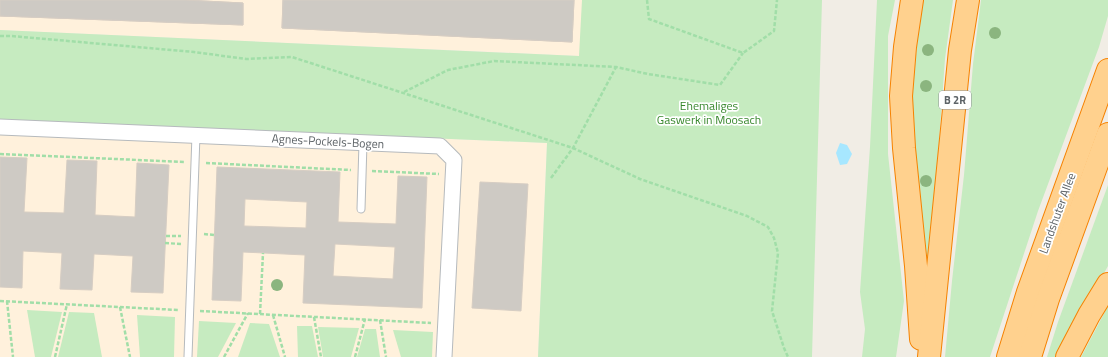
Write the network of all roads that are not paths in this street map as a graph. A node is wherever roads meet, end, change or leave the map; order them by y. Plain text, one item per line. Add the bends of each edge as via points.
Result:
1 (912, 0) edge
2 (968, 0) edge
3 (1108, 70) edge
4 (0, 127) edge
5 (1108, 134) edge
6 (196, 135) junction
7 (363, 143) junction
8 (361, 209) dead end
9 (1108, 284) edge
10 (188, 357) edge
11 (444, 357) edge
12 (922, 357) edge
13 (930, 357) edge
14 (1008, 357) edge
15 (1030, 357) edge
16 (1067, 357) edge

1 - 12 highway via 901,96
2 - 13 highway, B 2R via 960,50
3 - 14 highway, Landshuter Allee via 1028,292
4 - 6 street, Agnes-Pockels-Bogen
5 - 15 highway, Landshuter Allee via 1048,298
6 - 7 street, Agnes-Pockels-Bogen
6 - 10 lane
7 - 8 lane
7 - 11 street, Agnes-Pockels-Bogen via 440,146 454,160
9 - 16 highway

